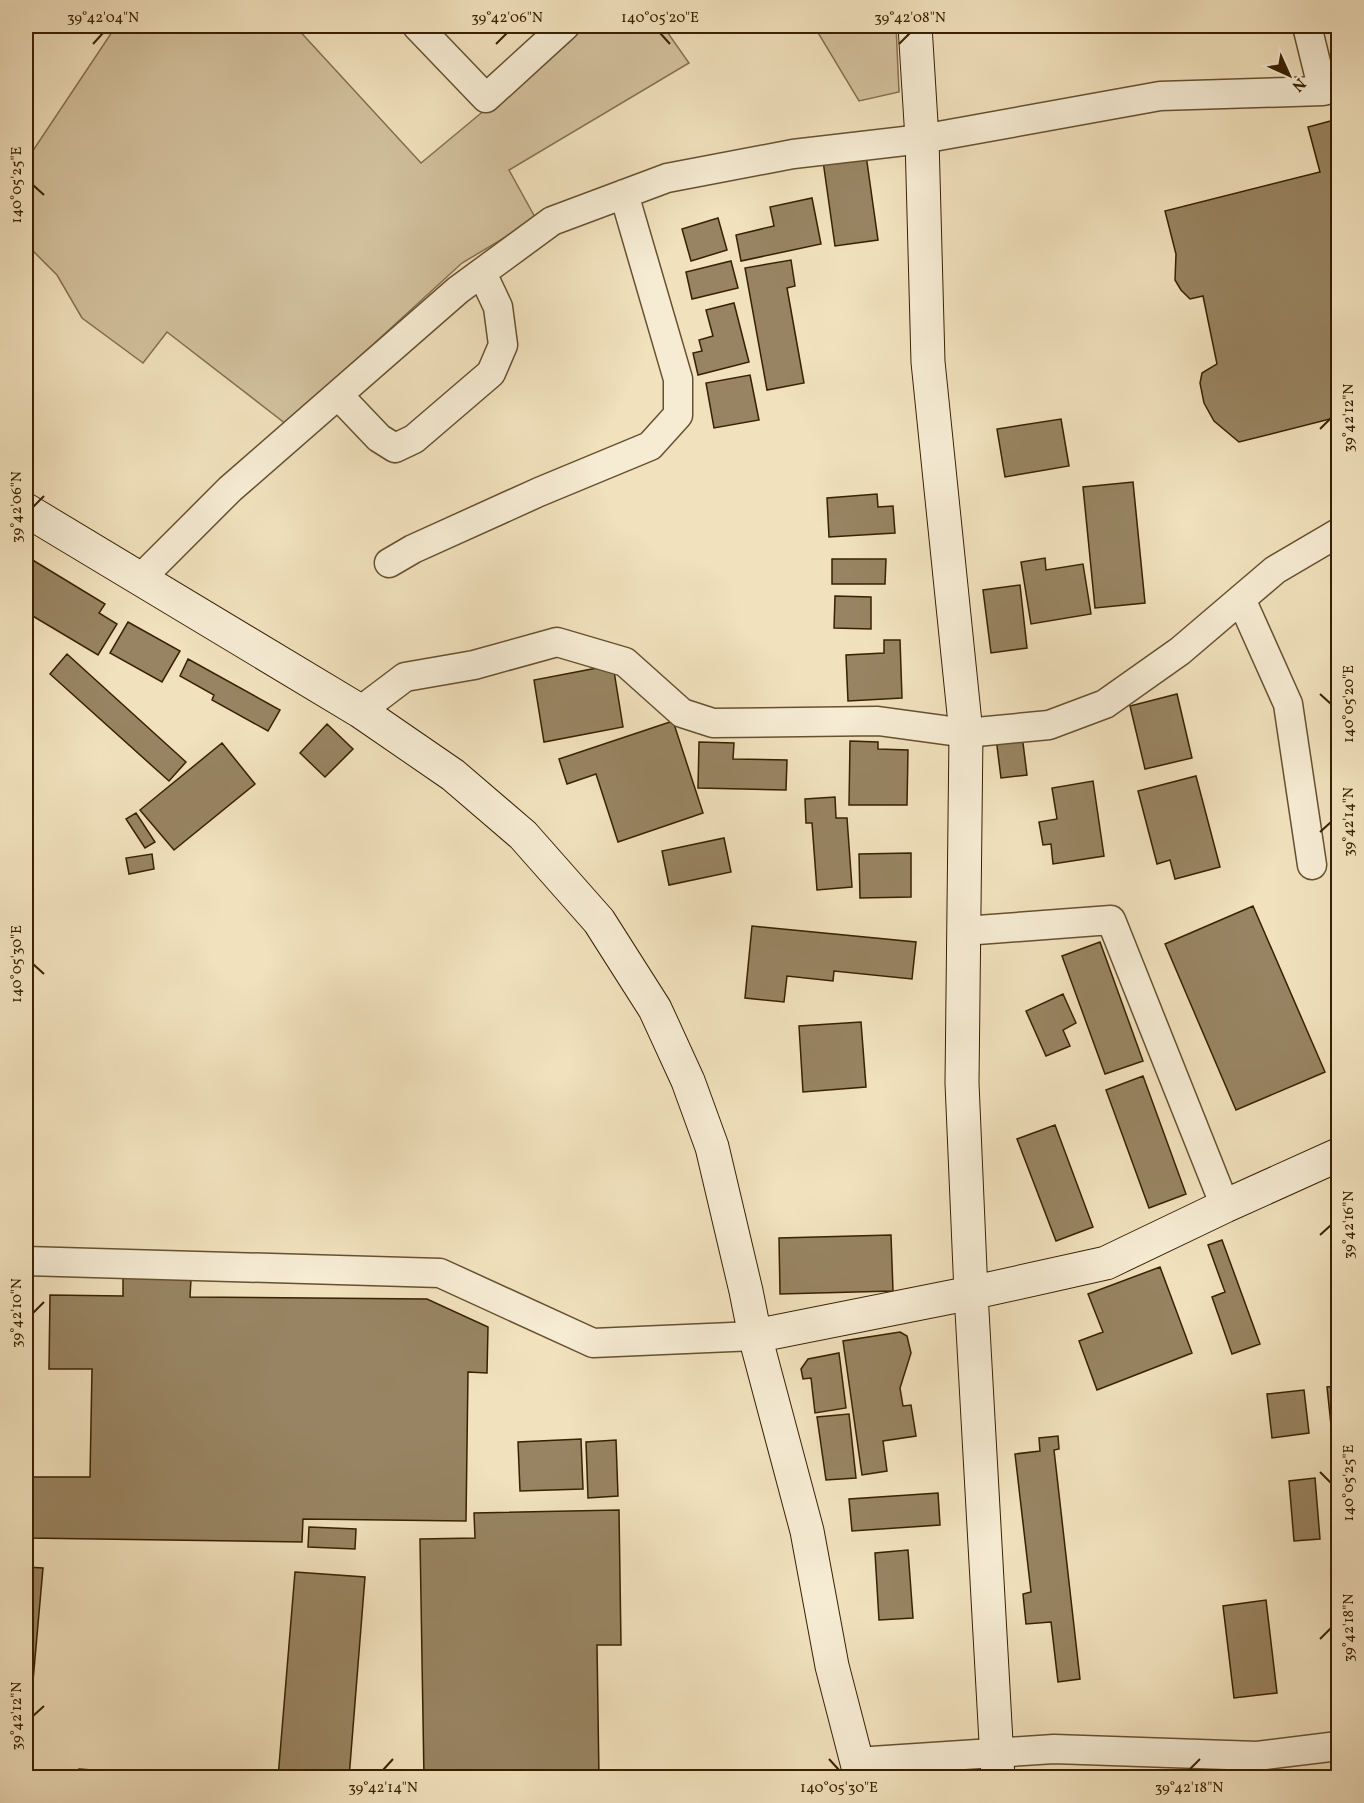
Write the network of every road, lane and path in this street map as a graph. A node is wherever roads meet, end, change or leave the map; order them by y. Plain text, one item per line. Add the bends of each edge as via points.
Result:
1 (417, 26) edge
2 (565, 26) edge
3 (915, 26) edge
4 (1307, 26) edge
5 (1331, 89) edge
6 (922, 140) junction
7 (624, 194) junction
8 (482, 273) junction
9 (338, 395) junction
10 (26, 510) edge
11 (1338, 533) edge
12 (388, 563) dead end
13 (140, 579) junction
14 (1241, 599) junction
15 (360, 711) junction
16 (966, 733) junction
17 (1312, 865) dead end
18 (964, 931) junction
19 (1338, 1155) edge
20 (1225, 1206) junction
21 (26, 1261) edge
22 (971, 1293) junction
23 (755, 1336) junction
24 (1338, 1746) edge
25 (998, 1765) edge
26 (858, 1770) edge

1 - 2 street via 486,98
3 - 6 street
4 - 5 street
5 - 6 street via 1160,96
6 - 7 street via 782,156 667,178
6 - 16 street via 928,362
7 - 8 street via 552,221
7 - 12 street via 678,379 678,415 650,446 539,492
8 - 9 street
8 - 9 street via 498,307 503,345 491,373 414,439 395,448 379,438
9 - 13 street via 230,489
10 - 13 street
11 - 14 street via 1275,570
13 - 15 street
14 - 16 street via 1180,651 1105,704 1049,725
14 - 17 street via 1288,704
15 - 16 street via 405,677 474,665 557,642 626,662 682,713 713,723 878,721
15 - 23 street via 453,775 523,835 599,921 656,1009 712,1147
16 - 18 street
18 - 20 street via 1111,920
18 - 22 street via 962,1083
19 - 20 street
20 - 22 street via 1106,1263
21 - 23 street via 440,1273 593,1343
22 - 23 street
22 - 25 street
23 - 26 street via 807,1531 832,1666
24 - 25 street via 1257,1756 1054,1749
25 - 26 street

